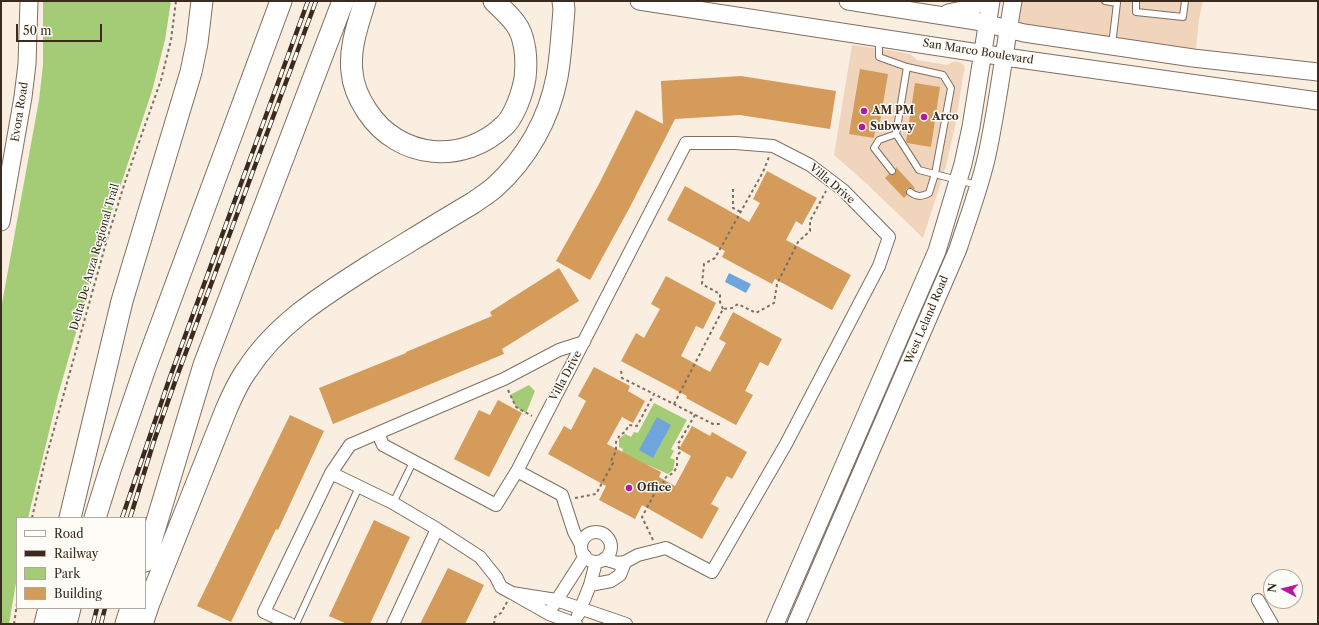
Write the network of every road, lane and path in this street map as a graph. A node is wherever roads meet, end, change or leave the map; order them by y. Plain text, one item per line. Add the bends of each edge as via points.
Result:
1 (30, 1) edge
2 (176, 1) edge
3 (202, 1) edge
4 (267, 1) edge
5 (281, 1) edge
6 (342, 1) edge
7 (365, 1) edge
8 (494, 1) edge
9 (563, 1) edge
10 (639, 1) edge
11 (848, 1) edge
12 (980, 1) edge
13 (991, 1) edge
14 (1013, 1) edge
15 (1105, 1) edge
16 (1136, 1) edge
17 (1185, 1) edge
18 (1117, 2) edge
19 (932, 14) junction
20 (987, 24) junction
21 (1009, 30) junction
22 (879, 37) junction
23 (1112, 46) junction
24 (982, 53) junction
25 (1005, 57) junction
26 (907, 67) junction
27 (1318, 72) edge
28 (1318, 101) edge
29 (896, 134) junction
30 (773, 146) junction
31 (892, 171) dead end
32 (935, 174) junction
33 (958, 180) junction
34 (831, 181) junction
35 (979, 186) junction
36 (733, 189) dead end
37 (910, 192) dead end
38 (741, 212) junction
39 (201, 220) junction
40 (1, 222) edge
41 (723, 309) junction
42 (584, 342) junction
43 (621, 371) dead end
44 (504, 380) junction
45 (654, 394) junction
46 (674, 404) junction
47 (695, 415) junction
48 (542, 422) junction
49 (721, 424) dead end
50 (378, 433) junction
51 (413, 462) junction
52 (517, 471) junction
53 (331, 473) junction
54 (359, 487) junction
55 (564, 501) junction
56 (393, 503) junction
57 (32, 517) edge
58 (70, 517) edge
59 (95, 517) edge
60 (437, 528) junction
61 (658, 550) junction
62 (596, 554) junction
63 (638, 555) junction
64 (146, 558) edge
65 (625, 562) junction
66 (590, 585) junction
67 (512, 593) junction
68 (556, 600) junction
69 (1258, 600) dead end
70 (582, 608) junction
71 (16, 609) edge
72 (49, 609) edge
73 (70, 609) edge
74 (131, 609) edge
75 (549, 614) junction
76 (14, 624) edge
77 (45, 624) edge
78 (66, 624) edge
79 (126, 624) edge
80 (142, 624) edge
81 (290, 624) edge
82 (296, 624) edge
83 (393, 624) edge
84 (494, 624) edge
85 (575, 624) edge
86 (626, 624) edge
87 (775, 624) edge
88 (796, 624) edge
89 (1272, 624) edge

1 - 40 street, Evora Road via 23,97
2 - 57 path, Delta De Anza Regional Trail via 162,80 108,236 46,458
3 - 58 highway via 191,72 122,302
4 - 39 highway
5 - 39 highway
6 - 64 highway via 204,365
7 - 8 highway via 356,30 352,60 353,83 360,100 372,118 395,139 421,150 452,152 481,144 506,124 523,92 526,57 522,41 516,24
9 - 80 highway via 557,77 550,102 528,149 511,170 494,188 473,203 323,295 300,312 277,333 247,369 226,410
10 - 22 street, San Marco Boulevard
11 - 19 street
12 - 19 street via 966,10
13 - 20 street, West Leland Road
14 - 21 street, West Leland Road
15 - 18 lane
16 - 17 lane via 1136,12 1182,17
18 - 23 lane
19 - 20 street
20 - 21 street
20 - 24 street, West Leland Road
21 - 23 street
21 - 25 street, West Leland Road
22 - 24 street, San Marco Boulevard
22 - 26 lane via 878,57
23 - 27 street
24 - 25 street, San Marco Boulevard
24 - 33 street, West Leland Road via 971,127
25 - 28 street, San Marco Boulevard
25 - 35 street, West Leland Road
26 - 29 lane
26 - 32 lane via 942,75 951,88
29 - 31 lane via 879,140 874,148
29 - 32 lane via 919,170
30 - 34 street, Villa Drive via 810,165
30 - 38 path via 763,172
30 - 42 street, Villa Drive via 686,143
32 - 33 lane
32 - 37 lane via 928,193 923,197
33 - 35 lane
33 - 87 street, West Leland Road via 937,251
34 - 41 path via 810,221 810,231 798,242 777,284 774,303 756,313 738,304
34 - 61 street, Villa Drive via 889,237 879,266 786,444 712,572 666,548
35 - 88 street, West Leland Road via 958,249
36 - 38 path via 733,208
38 - 41 path via 715,258 704,264 702,284 720,294
39 - 59 highway via 146,368
41 - 46 path
42 - 44 street via 559,350
42 - 48 street, Villa Drive
43 - 45 path via 622,378
44 - 48 path via 516,407
44 - 50 street
45 - 46 path
45 - 55 path via 637,426 629,425 620,435 611,461 613,463 596,494
46 - 47 path
47 - 49 path via 713,424
47 - 61 path via 678,444 680,452 677,456 677,467 666,477 661,487 658,487 642,517
48 - 52 street, Villa Drive
50 - 51 street via 383,445
50 - 53 street via 350,445
51 - 52 street, Villa Drive via 496,504
51 - 56 lane
52 - 55 street via 562,495
53 - 54 street
53 - 81 street via 264,612
54 - 56 street
54 - 82 lane
55 - 62 street via 574,532
56 - 60 street
60 - 67 street via 480,557 501,587
60 - 83 street
61 - 63 street, Villa Drive
62 - 63 street, Villa Drive
62 - 65 street via 617,563
62 - 66 street
62 - 68 street
63 - 65 street, Villa Drive
65 - 66 street via 620,575 611,581
66 - 70 street
67 - 68 street
67 - 75 street
67 - 84 path via 495,617
68 - 70 street
68 - 75 street
69 - 89 street
70 - 85 street
70 - 86 street
71 - 76 path
72 - 77 highway
73 - 78 highway
74 - 79 highway
75 - 85 street

